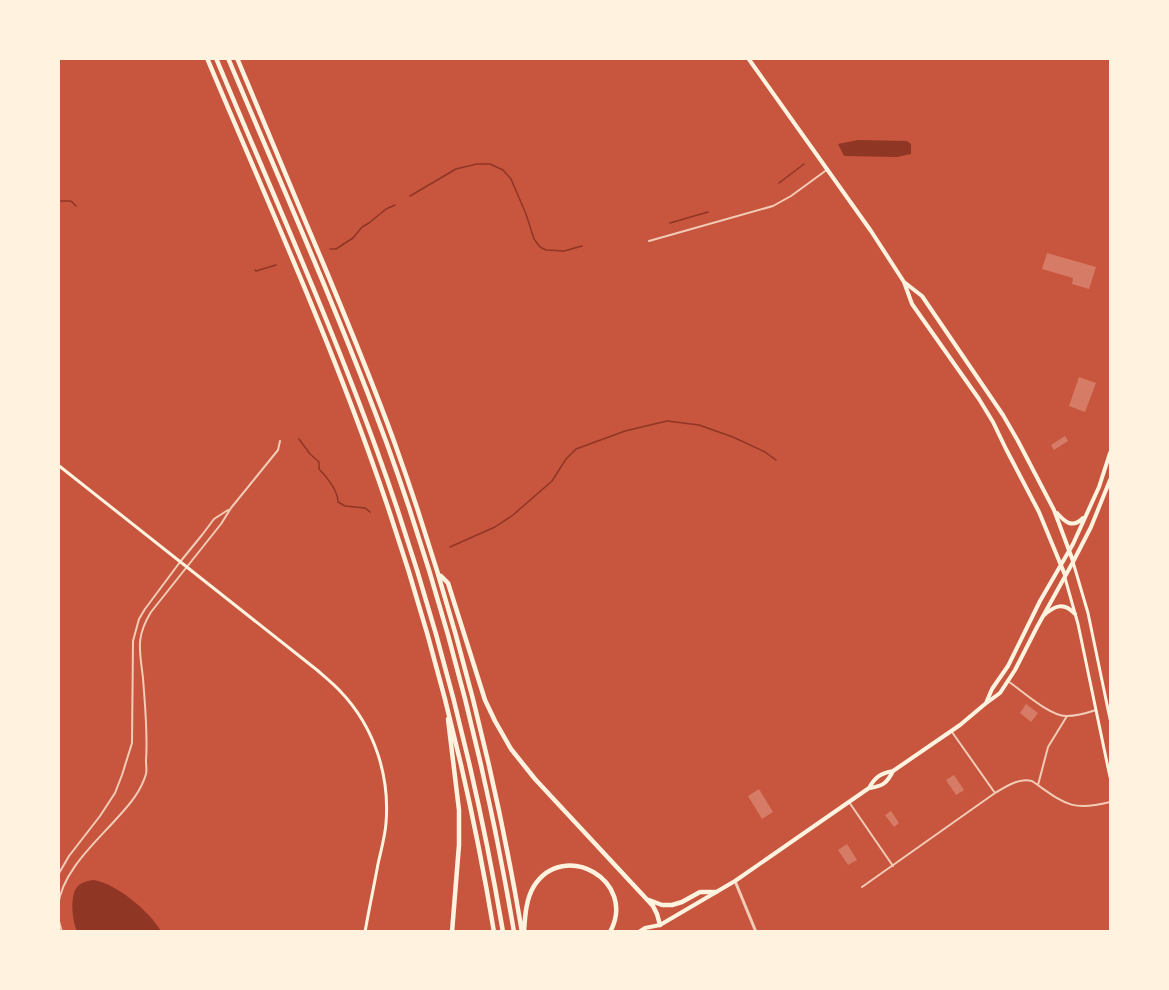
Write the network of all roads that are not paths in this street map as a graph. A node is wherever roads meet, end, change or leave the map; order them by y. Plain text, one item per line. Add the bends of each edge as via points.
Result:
1 (207, 58) edge
2 (216, 58) edge
3 (228, 58) edge
4 (237, 58) edge
5 (748, 58) edge
6 (828, 169) junction
7 (649, 241) dead end
8 (904, 282) junction
9 (988, 394) junction
10 (979, 399) junction
11 (280, 441) dead end
12 (1110, 453) edge
13 (58, 465) edge
14 (1110, 480) edge
15 (231, 508) junction
16 (1054, 510) junction
17 (1087, 513) junction
18 (1069, 551) junction
19 (180, 562) junction
20 (1073, 562) junction
21 (1060, 563) junction
22 (187, 567) junction
23 (439, 574) junction
24 (1065, 576) junction
25 (1075, 614) junction
26 (1041, 619) junction
27 (1008, 681) junction
28 (446, 699) junction
29 (985, 704) junction
30 (1096, 711) junction
31 (1067, 716) junction
32 (1110, 719) edge
33 (951, 731) junction
34 (893, 771) junction
35 (1110, 777) edge
36 (1038, 785) junction
37 (869, 788) junction
38 (995, 793) junction
39 (849, 802) junction
40 (1110, 802) edge
41 (893, 866) junction
42 (58, 875) edge
43 (735, 881) junction
44 (862, 887) dead end
45 (716, 892) junction
46 (646, 899) junction
47 (58, 906) edge
48 (58, 918) edge
49 (660, 925) junction
50 (62, 932) edge
51 (364, 932) edge
52 (452, 932) edge
53 (494, 932) edge
54 (502, 932) edge
55 (514, 932) edge
56 (523, 932) edge
57 (610, 932) edge
58 (639, 932) edge
59 (655, 932) edge
60 (756, 932) edge

1 - 28 highway via 361,432 410,576
2 - 54 highway via 341,357 399,516 460,724
3 - 55 highway via 351,353 408,503 472,721
4 - 23 highway via 355,340
5 - 6 main road
6 - 7 street via 773,206
6 - 8 main road
8 - 9 main road via 921,296
8 - 10 main road via 912,304
9 - 10 main road
9 - 16 main road
10 - 21 main road via 1039,512
11 - 15 street via 278,450
12 - 17 main road
13 - 19 main road
14 - 20 main road
15 - 19 street via 214,519
15 - 22 street
16 - 17 main road via 1071,524
16 - 18 main road
17 - 18 main road
18 - 20 main road
18 - 21 main road
19 - 22 main road
19 - 42 street via 143,613 135,632 132,743 115,793
20 - 24 main road
20 - 32 main road
21 - 24 main road
21 - 29 main road
22 - 47 street via 145,622 141,635 139,653 148,741 146,774 135,798 69,874
22 - 51 main road via 334,685 369,733 384,778 386,808
23 - 46 highway via 448,583 485,700 511,749
23 - 56 highway via 487,749
24 - 25 main road
24 - 26 main road
25 - 26 main road via 1059,606
25 - 30 main road
26 - 27 main road
27 - 29 main road
27 - 31 street via 1048,710
28 - 52 highway via 459,810
28 - 53 highway
29 - 33 main road
30 - 31 street
30 - 35 main road
31 - 36 street via 1048,747
33 - 34 main road
33 - 38 street
34 - 37 main road via 883,772
34 - 37 main road via 884,784
36 - 38 street via 1019,780
36 - 40 street via 1070,805
37 - 39 main road
38 - 41 street
39 - 41 street
39 - 43 main road
41 - 44 street
43 - 45 main road
43 - 60 street
45 - 46 highway via 700,892 672,905
45 - 49 main road
46 - 49 highway via 656,911
48 - 50 street
49 - 58 main road
49 - 59 main road
56 - 57 highway via 528,902 536,884 550,871 572,866 590,870 609,885 616,904

